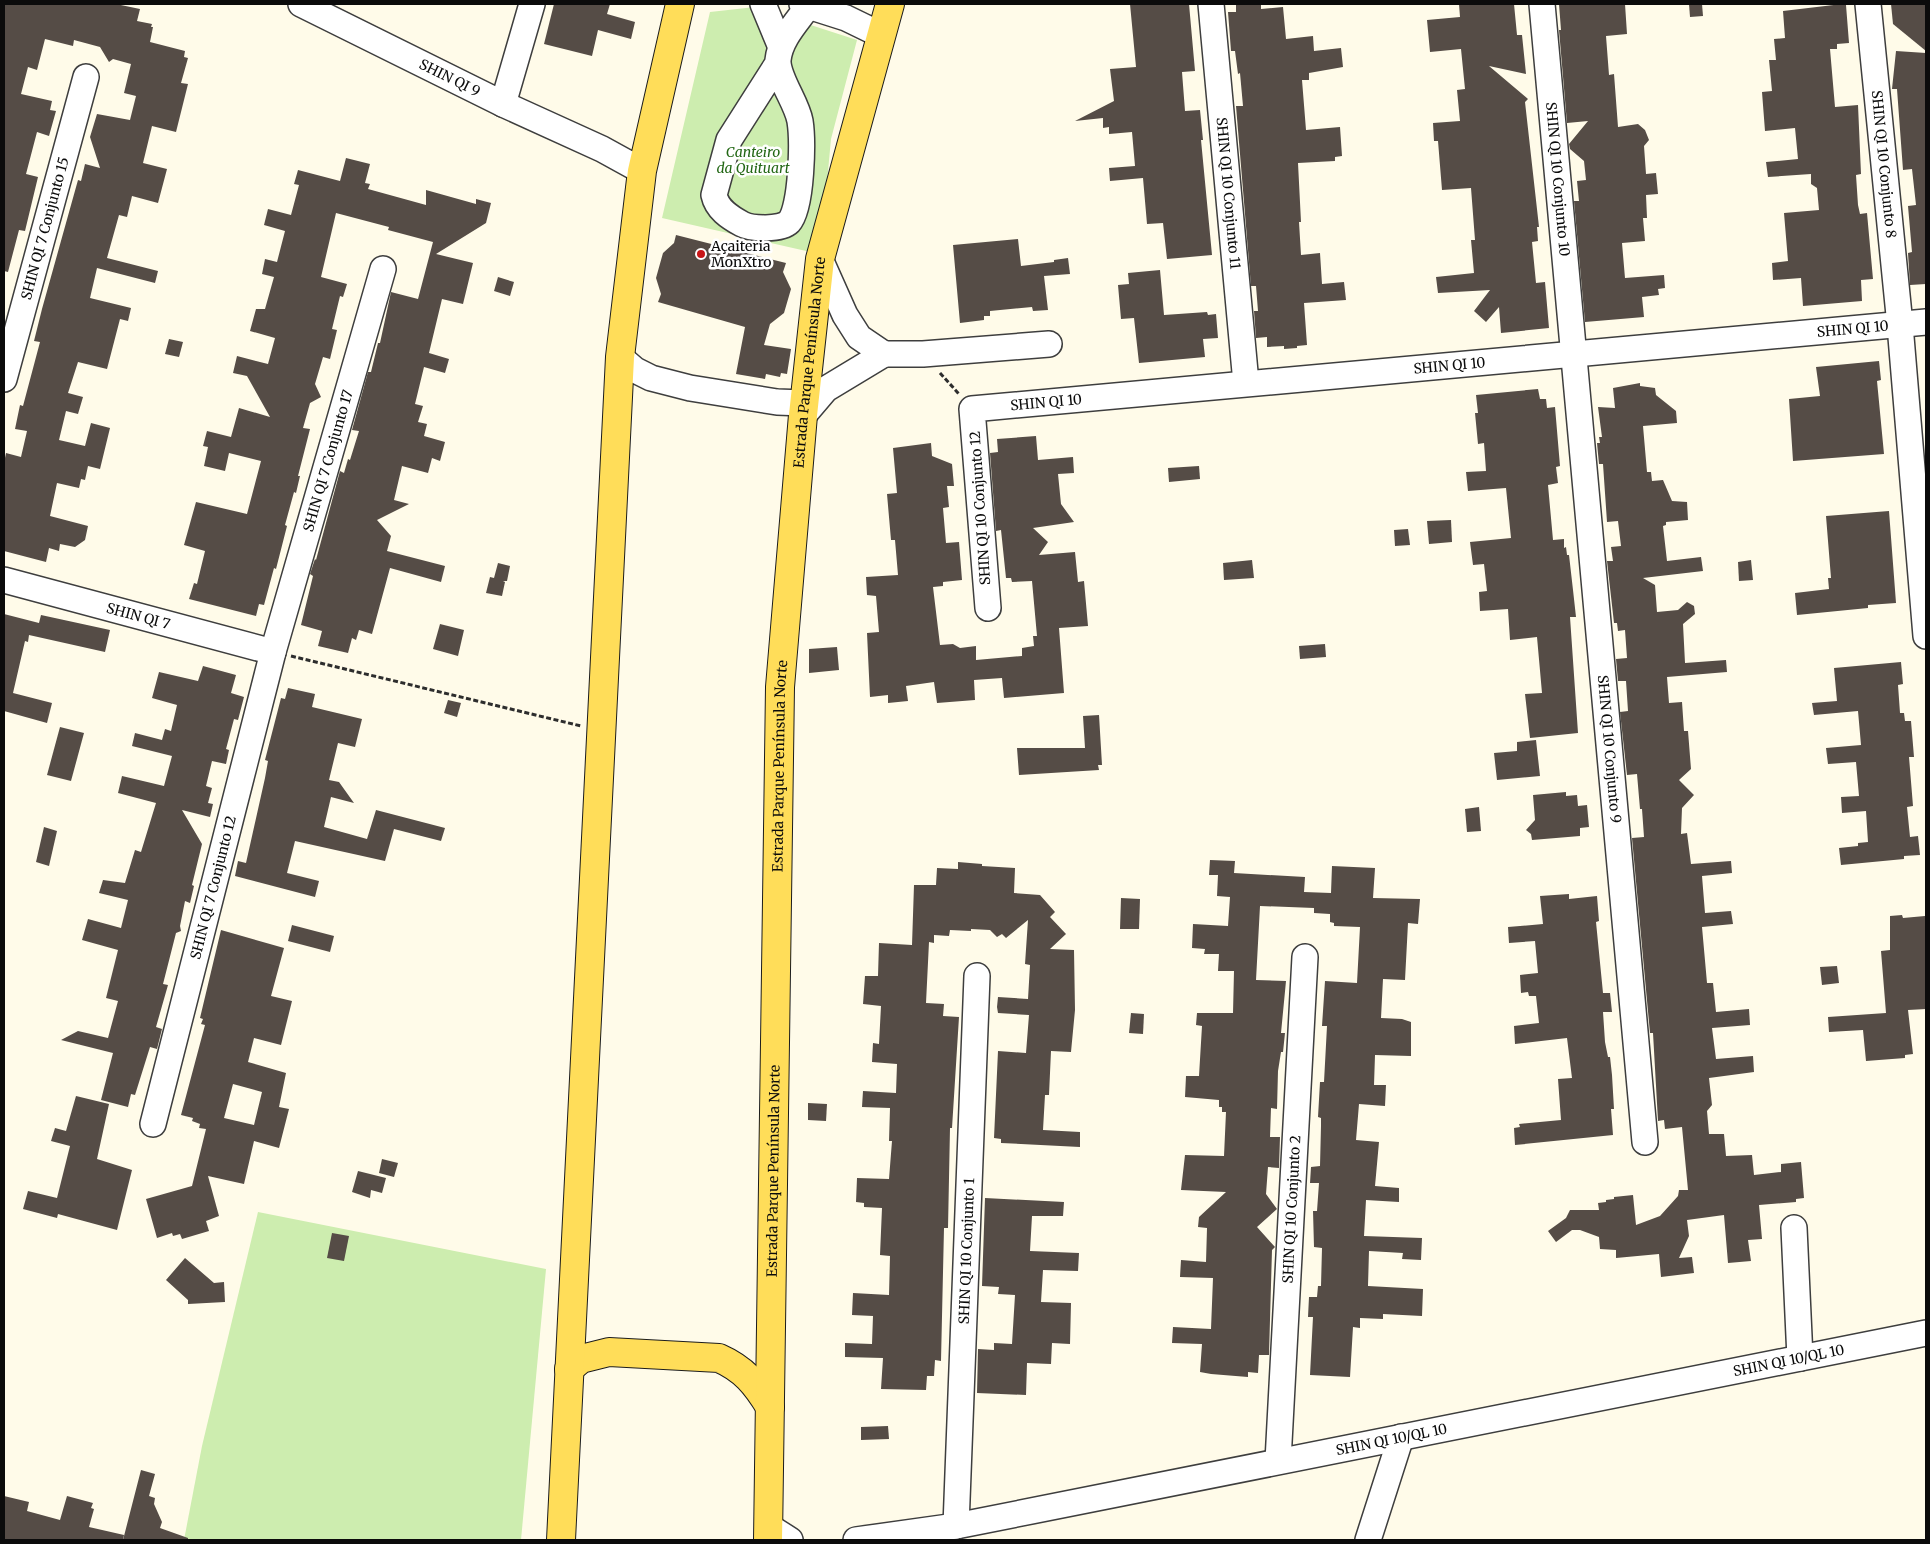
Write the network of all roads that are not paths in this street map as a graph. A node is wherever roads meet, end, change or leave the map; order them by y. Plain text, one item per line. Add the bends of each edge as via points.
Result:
1 (300, 4) edge
2 (532, 4) edge
3 (680, 4) edge
4 (763, 4) edge
5 (806, 4) edge
6 (890, 4) edge
7 (1211, 4) edge
8 (1542, 4) edge
9 (1868, 4) edge
10 (881, 35) junction
11 (779, 54) junction
12 (86, 77) dead end
13 (503, 104) junction
14 (644, 162) junction
15 (820, 259) junction
16 (382, 269) dead end
17 (1926, 322) edge
18 (1900, 324) junction
19 (1049, 344) dead end
20 (884, 354) junction
21 (1574, 354) junction
22 (620, 357) junction
23 (4, 379) edge
24 (1246, 383) junction
25 (972, 409) joint
26 (804, 410) junction
27 (4, 580) edge
28 (988, 608) dead end
29 (1926, 636) edge
30 (273, 652) junction
31 (1305, 957) dead end
32 (977, 976) dead end
33 (153, 1124) dead end
34 (1645, 1142) dead end
35 (1794, 1228) dead end
36 (1926, 1333) edge
37 (1800, 1358) junction
38 (569, 1369) junction
39 (770, 1407) junction
40 (1402, 1437) junction
41 (1278, 1461) junction
42 (973, 1529) edge
43 (775, 1535) edge
44 (561, 1540) edge
45 (856, 1540) edge
46 (1368, 1540) edge

1 - 13 street, SHIN QI 9
2 - 13 street
3 - 14 main road
4 - 11 street
5 - 10 street
5 - 11 street
6 - 10 main road, Estrada Parque Península Norte
7 - 24 street, SHIN QI 10 Conjunto 11
8 - 21 street, SHIN QI 10 Conjunto 10
9 - 18 street, SHIN QI 10 Conjunto 8
10 - 15 main road, Estrada Parque Península Norte
11 - 11 street via 729,140 714,195 723,211 742,224 754,227 784,225 790,221 801,179 800,120
12 - 23 street, SHIN QI 7 Conjunto 15
13 - 14 street, SHIN QI 9 via 602,149
14 - 22 main road
15 - 20 street via 845,315 860,337
15 - 26 main road, Estrada Parque Península Norte
16 - 30 street, SHIN QI 7 Conjunto 17
17 - 18 street, SHIN QI 10
18 - 21 street, SHIN QI 10
18 - 29 street, SHIN QI 10 Conjunto 8
19 - 20 street
20 - 26 street via 826,389
21 - 24 street, SHIN QI 10
21 - 34 street, SHIN QI 10 Conjunto 9
22 - 26 street via 651,378
22 - 38 main road
24 - 25 street, SHIN QI 10
25 - 28 street, SHIN QI 10 Conjunto 12
26 - 39 main road, Estrada Parque Península Norte via 780,687
27 - 30 street, SHIN QI 7
30 - 33 street, SHIN QI 7 Conjunto 12
31 - 41 street, SHIN QI 10 Conjunto 2
32 - 42 street, SHIN QI 10 Conjunto 1
35 - 37 street
36 - 37 street, SHIN QI 10/QL 10
37 - 40 street, SHIN QI 10/QL 10
38 - 39 main road via 581,1360 609,1352 718,1358 749,1376
38 - 44 main road
39 - 43 main road, Estrada Parque Península Norte
40 - 41 street, SHIN QI 10/QL 10
40 - 46 street
41 - 42 street, SHIN QI 10/QL 10
42 - 45 street, SHIN QI 10/QL 10

